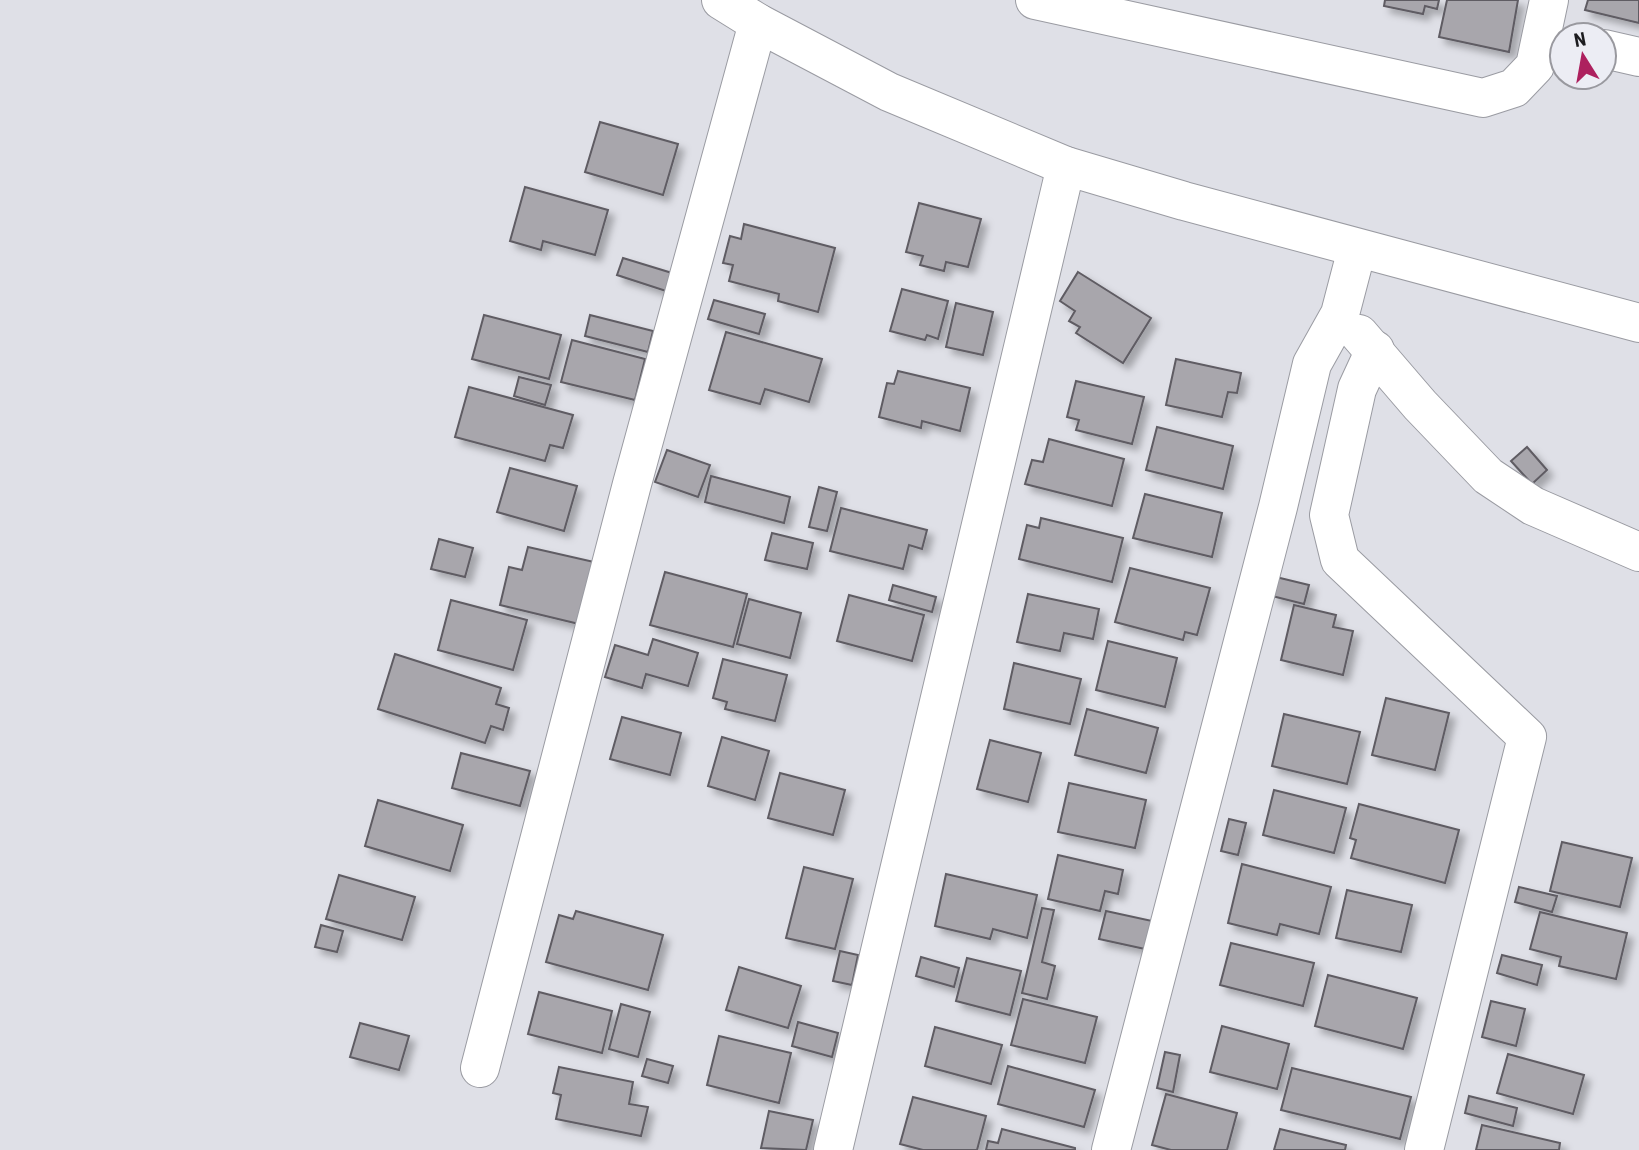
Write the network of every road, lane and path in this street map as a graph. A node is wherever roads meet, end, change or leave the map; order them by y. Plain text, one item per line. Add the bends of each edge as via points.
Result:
1 (1035, 0) edge
2 (740, 8) edge
3 (1548, 33) edge
4 (1618, 52) edge
5 (1639, 57) edge
6 (1066, 166) junction
7 (1357, 248) junction
8 (1340, 314) junction
9 (1639, 323) edge
10 (1375, 349) junction
11 (1639, 552) edge
12 (480, 1068) dead end
13 (833, 1150) edge
14 (1111, 1150) edge
15 (1424, 1150) edge

1 - 3 street via 1483,98 1514,88 1521,81 1535,66
2 - 6 street via 889,92
2 - 12 street via 632,484
4 - 5 street
6 - 7 street
6 - 13 street
7 - 8 street
7 - 9 street
8 - 10 street
8 - 14 street via 1312,364
10 - 11 street via 1420,405 1488,476 1533,506
10 - 15 street via 1357,389 1329,515 1340,560 1527,737

